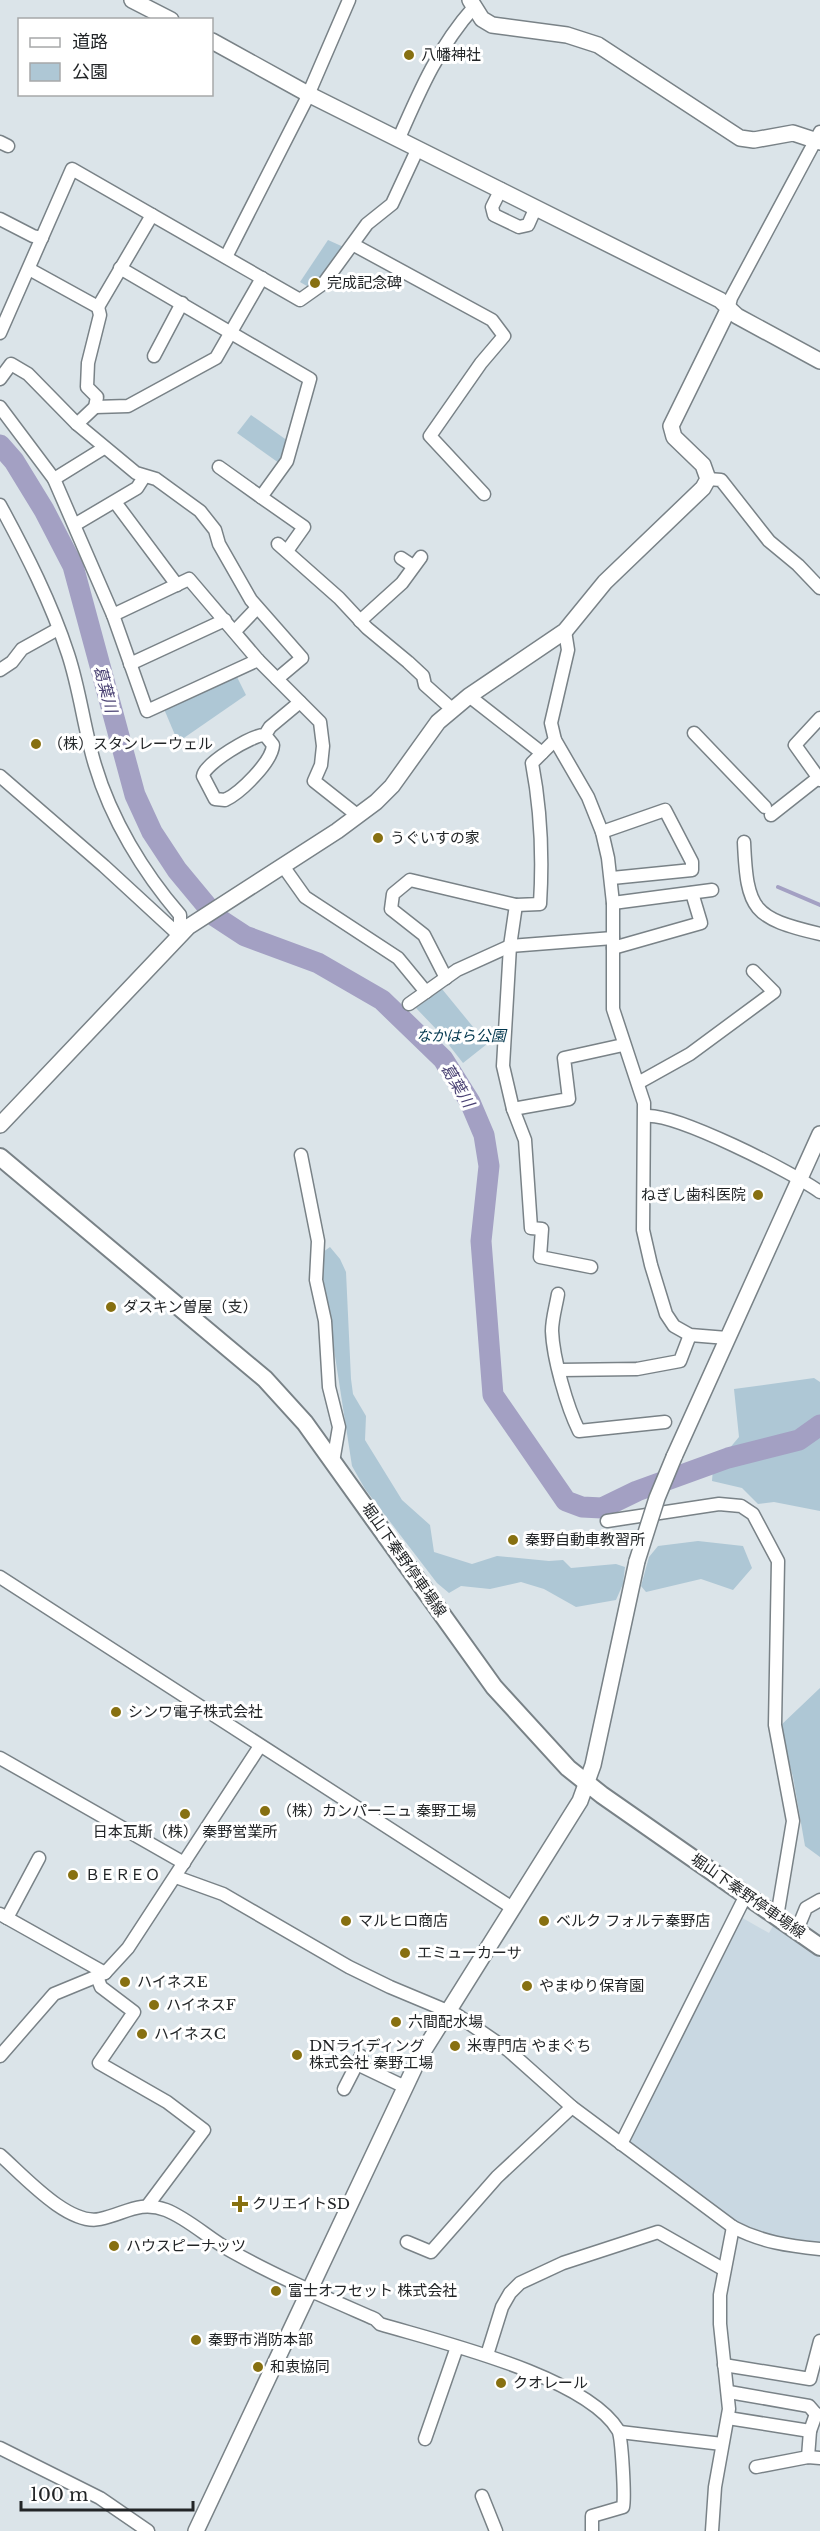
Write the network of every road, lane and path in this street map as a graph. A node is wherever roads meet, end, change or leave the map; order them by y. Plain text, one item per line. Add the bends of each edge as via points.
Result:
1 (132, 0) edge
2 (349, 0) edge
3 (472, 4) edge
4 (167, 18) edge
5 (213, 42) edge
6 (308, 94) junction
7 (399, 138) junction
8 (819, 138) edge
9 (418, 148) junction
10 (501, 189) junction
11 (536, 207) junction
12 (152, 215) junction
13 (0, 219) edge
14 (42, 238) junction
15 (354, 245) junction
16 (226, 257) junction
17 (120, 268) junction
18 (30, 269) junction
19 (262, 278) junction
20 (183, 303) junction
21 (98, 307) junction
22 (728, 310) junction
23 (232, 331) junction
24 (0, 333) edge
25 (154, 356) dead end
26 (820, 361) edge
27 (0, 380) edge
28 (94, 407) junction
29 (0, 408) edge
30 (77, 424) junction
31 (104, 448) junction
32 (219, 467) dead end
33 (144, 477) junction
34 (54, 479) junction
35 (708, 479) junction
36 (484, 494) dead end
37 (261, 497) junction
38 (115, 502) junction
39 (0, 505) edge
40 (76, 524) junction
41 (400, 558) dead end
42 (177, 585) junction
43 (820, 588) edge
44 (257, 608) junction
45 (113, 615) junction
46 (225, 620) junction
47 (360, 621) junction
48 (58, 629) junction
49 (235, 631) junction
50 (565, 631) junction
51 (258, 660) junction
52 (130, 664) junction
53 (0, 670) edge
54 (278, 679) junction
55 (469, 696) junction
56 (300, 702) junction
57 (452, 709) junction
58 (820, 718) edge
59 (694, 734) dead end
60 (266, 735) junction
61 (555, 740) junction
62 (542, 753) junction
63 (0, 776) edge
64 (819, 779) edge
65 (357, 815) junction
66 (602, 832) junction
67 (744, 842) dead end
68 (282, 866) junction
69 (612, 878) junction
70 (712, 890) dead end
71 (692, 894) junction
72 (613, 903) junction
73 (516, 905) junction
74 (184, 931) junction
75 (820, 934) edge
76 (613, 943) junction
77 (510, 946) junction
78 (753, 971) dead end
79 (446, 978) junction
80 (426, 992) junction
81 (409, 1004) dead end
82 (623, 1045) junction
83 (638, 1083) junction
84 (513, 1109) junction
85 (646, 1116) junction
86 (0, 1125) edge
87 (820, 1134) edge
88 (301, 1155) dead end
89 (0, 1157) edge
90 (800, 1178) junction
91 (820, 1192) edge
92 (591, 1267) dead end
93 (558, 1294) dead end
94 (690, 1335) junction
95 (727, 1338) junction
96 (560, 1370) junction
97 (665, 1422) dead end
98 (333, 1462) junction
99 (607, 1521) dead end
100 (0, 1577) edge
101 (260, 1746) junction
102 (0, 1758) edge
103 (587, 1782) junction
104 (39, 1858) dead end
105 (184, 1863) junction
106 (176, 1877) junction
107 (746, 1895) junction
108 (820, 1900) edge
109 (511, 1907) junction
110 (4, 1916) edge
111 (777, 1917) junction
112 (797, 1930) junction
113 (820, 1947) edge
114 (101, 1975) junction
115 (446, 2013) junction
116 (0, 2056) edge
117 (405, 2087) junction
118 (344, 2089) dead end
119 (572, 2107) junction
120 (621, 2144) junction
121 (0, 2155) edge
122 (148, 2205) junction
123 (733, 2227) junction
124 (407, 2242) dead end
125 (820, 2249) edge
126 (723, 2269) junction
127 (310, 2290) junction
128 (820, 2341) edge
129 (457, 2347) junction
130 (487, 2355) junction
131 (724, 2366) junction
132 (729, 2392) junction
133 (818, 2414) edge
134 (728, 2418) junction
135 (810, 2431) junction
136 (620, 2432) junction
137 (425, 2439) dead end
138 (0, 2448) edge
139 (725, 2448) junction
140 (814, 2458) edge
141 (756, 2467) dead end
142 (482, 2496) dead end
143 (148, 2531) edge
144 (196, 2531) edge
145 (496, 2531) edge
146 (592, 2531) edge
147 (712, 2531) edge

1 - 4 street
2 - 6 street
3 - 7 street via 428,71
3 - 8 street via 482,19 492,25 567,35 598,45 740,138 754,140 793,134
5 - 6 street
6 - 7 street
6 - 16 street
7 - 9 street
8 - 22 street
9 - 10 street
9 - 15 street via 392,204 368,224
10 - 11 street
10 - 11 street via 492,207 494,215 519,227 528,225
11 - 22 street via 720,300
12 - 14 street via 72,168
12 - 16 street
12 - 17 street
13 - 14 street
14 - 18 street
15 - 19 street via 324,283 300,300
15 - 36 street via 492,320 504,336 430,436
16 - 19 street
17 - 20 street
17 - 21 street
18 - 21 street
18 - 24 street
19 - 23 street
20 - 23 street
20 - 25 street
21 - 28 street via 100,315 88,363 87,387 97,396
22 - 26 street
22 - 35 street via 670,426 674,437 703,465
23 - 28 street via 216,358 149,395 128,406
23 - 37 street via 310,379 287,461
27 - 30 street via 11,364 28,374
28 - 30 street
29 - 34 street
30 - 31 street
31 - 33 street
31 - 34 street
32 - 37 street
33 - 38 street via 137,488
33 - 44 street via 156,479 200,511 215,530 238,580
34 - 40 street
35 - 43 street via 722,480 769,541
35 - 50 street via 604,582
37 - 47 street via 304,527 283,548
38 - 40 street
38 - 42 street
39 - 48 street via 28,556
40 - 45 street
41 - 47 street via 417,562 402,583
42 - 45 street
42 - 46 street via 189,579
44 - 49 street
44 - 54 street via 302,658
45 - 52 street
46 - 49 street
46 - 52 street
47 - 57 street via 423,676 426,685
48 - 53 street via 22,649
48 - 74 street via 69,655 103,789 153,881 180,915
49 - 51 street
50 - 55 street
50 - 61 street via 568,650 552,711
51 - 52 street via 147,711
51 - 54 street
54 - 56 street
55 - 57 street
55 - 62 street
56 - 60 street via 279,718
56 - 65 street via 320,722 323,746 314,781
57 - 65 street via 438,722 392,786
58 - 64 street via 795,745
59 - 64 street via 768,811
60 - 60 street via 254,736 203,771 204,781 215,799 225,800 238,792 272,754 273,745
61 - 62 street
61 - 66 street via 588,797
62 - 73 street via 532,763 543,860 540,904
63 - 74 street
65 - 68 street
66 - 69 street
66 - 69 street via 665,810 692,862 692,870
67 - 75 street via 750,895 761,911 773,921
68 - 74 street
68 - 80 street via 305,897 398,958
69 - 72 street
70 - 71 street
71 - 72 street
71 - 76 street via 701,923
72 - 76 street
73 - 77 street
73 - 79 street via 410,880 399,887 393,894 391,909 424,935
74 - 86 street
76 - 77 street
76 - 82 street via 613,1009
77 - 79 street via 483,956
77 - 84 street via 503,1066
78 - 83 street via 774,992 690,1054
79 - 80 street
80 - 81 street
82 - 83 street
82 - 84 street via 564,1058 569,1098
83 - 85 street
84 - 92 street via 525,1140 531,1228 542,1229 540,1257
85 - 90 street via 687,1126
85 - 94 street via 643,1230 666,1314 674,1326
87 - 90 street
88 - 98 street via 318,1241 316,1280 325,1321 329,1387 339,1427
89 - 98 main road, 堀山下秦野停車場線 via 265,1379 305,1423
90 - 91 street
90 - 95 street
93 - 96 street via 552,1328
94 - 95 street
94 - 96 street via 680,1361 636,1369
95 - 103 street, bridge via 657,1498 636,1561
96 - 97 street via 568,1409 579,1431
98 - 103 main road, 堀山下秦野停車場線 via 494,1687 568,1768
99 - 111 street via 719,1504 741,1506 753,1514 778,1561 775,1725 793,1821
100 - 101 street
101 - 105 street
101 - 109 street
102 - 105 street
103 - 107 main road, 堀山下秦野停車場線
103 - 109 street via 580,1801
104 - 110 street
105 - 106 street
106 - 114 street via 128,1948
106 - 115 street via 223,1894 349,1966
107 - 111 main road, 堀山下秦野停車場線
107 - 120 street
108 - 112 street via 806,1908
109 - 115 street
110 - 114 street
111 - 112 main road, 堀山下秦野停車場線
112 - 113 main road, 堀山下秦野停車場線
114 - 116 street via 54,1994
114 - 122 street via 101,1987 134,2012 99,2063 167,2102 204,2130
115 - 117 street
115 - 119 street via 457,2015 508,2050
117 - 118 street via 359,2060
117 - 127 street
119 - 120 street
119 - 124 street via 497,2177 431,2252
120 - 123 street
121 - 122 street via 30,2184 79,2219 100,2219 132,2206
122 - 127 street via 169,2211 230,2250
123 - 125 street via 772,2242
123 - 126 street
126 - 130 street via 658,2232 563,2263 520,2283 510,2293
126 - 131 street via 720,2324
127 - 129 street via 380,2324
127 - 144 street
128 - 131 street via 810,2379
129 - 130 street
129 - 137 street
130 - 136 street via 570,2391
131 - 132 street
132 - 133 street via 809,2406
132 - 134 street
133 - 135 street
134 - 135 street
134 - 139 street
135 - 140 street
136 - 139 street
136 - 146 street via 623,2507 592,2516
138 - 143 street via 100,2498
139 - 147 street via 715,2487
140 - 141 street
142 - 145 street

